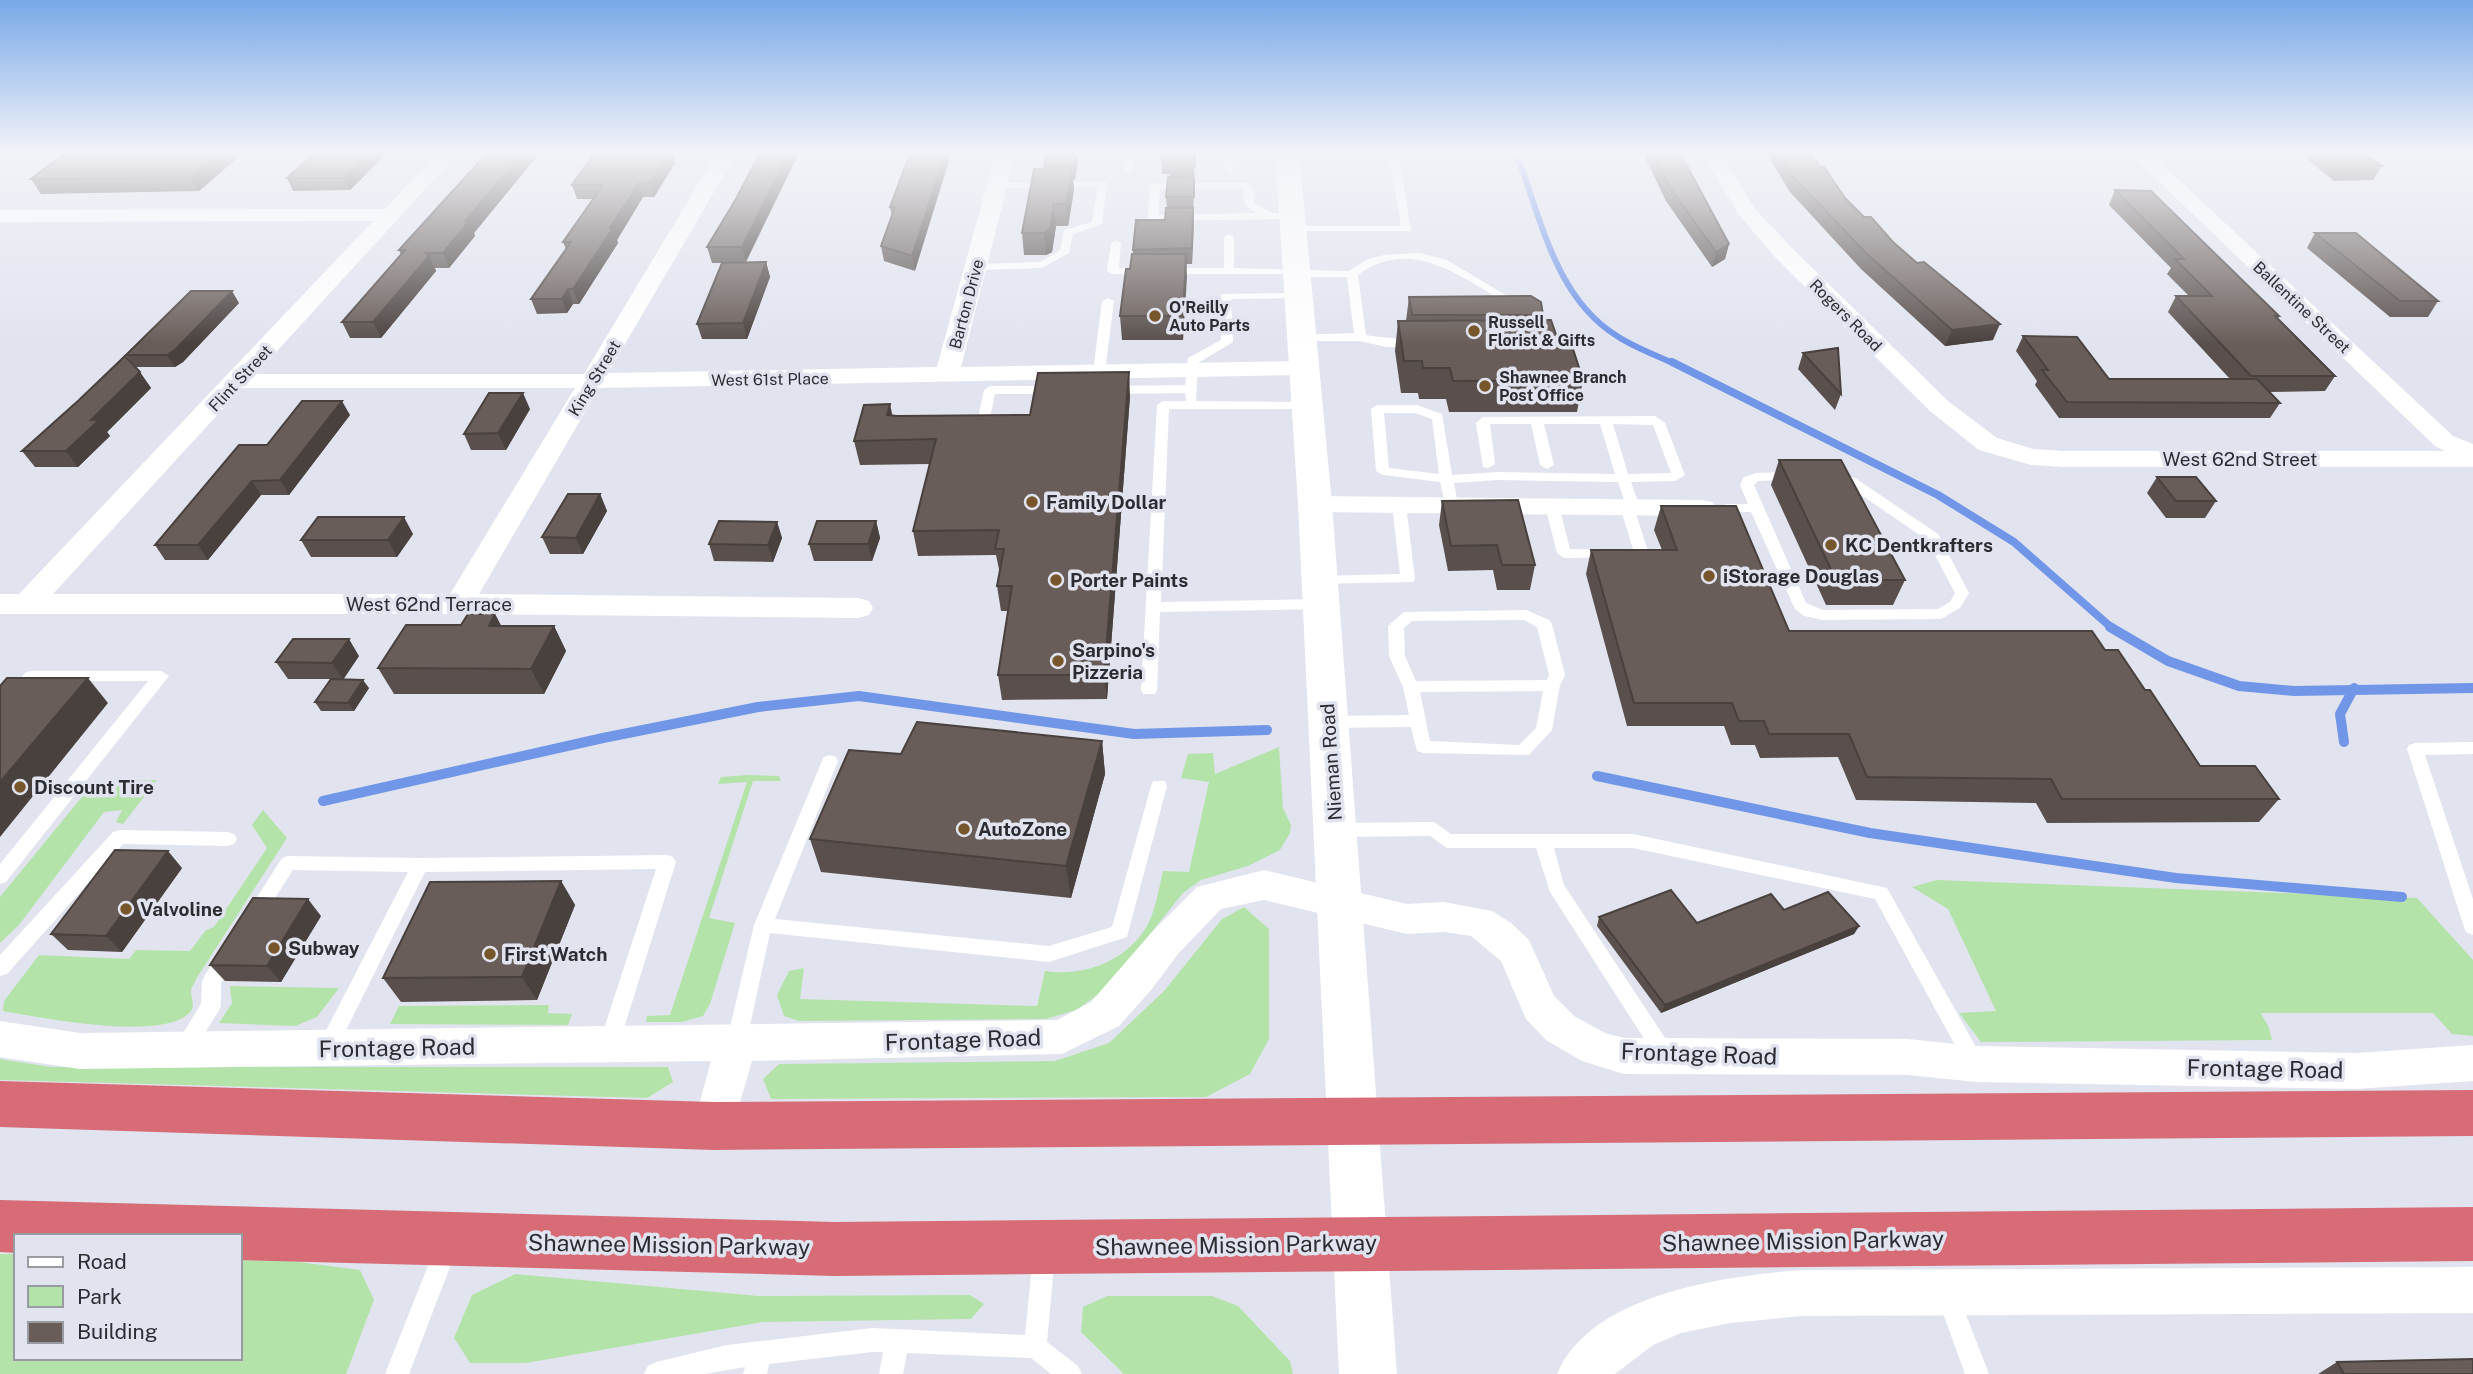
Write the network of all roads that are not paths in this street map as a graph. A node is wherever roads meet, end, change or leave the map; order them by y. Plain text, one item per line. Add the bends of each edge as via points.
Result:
1 (344, 215) edge
2 (391, 215) edge
3 (691, 215) edge
4 (989, 215) edge
5 (1098, 215) edge
6 (1153, 215) edge
7 (1204, 215) edge
8 (1273, 215) edge
9 (1285, 215) edge
10 (1405, 215) edge
11 (1750, 215) edge
12 (2205, 215) edge
13 (0, 216) edge
14 (1210, 219) junction
15 (1285, 220) junction
16 (1229, 237) dead end
17 (1116, 243) dead end
18 (976, 267) junction
19 (1229, 271) junction
20 (1352, 274) junction
21 (1297, 280) junction
22 (1108, 301) dead end
23 (1534, 316) edge
24 (1360, 338) junction
25 (1425, 345) edge
26 (1302, 353) junction
27 (947, 376) junction
28 (1191, 380) junction
29 (1098, 381) junction
30 (236, 382) junction
31 (592, 382) junction
32 (1070, 390) edge
33 (1191, 405) junction
34 (1306, 406) junction
35 (1537, 420) junction
36 (1605, 420) junction
37 (981, 432) edge
38 (2008, 452) joint
39 (2473, 454) edge
40 (2473, 459) edge
41 (1488, 464) dead end
42 (1547, 465) dead end
43 (1623, 478) junction
44 (1449, 492) junction
45 (1315, 504) junction
46 (1399, 505) junction
47 (1552, 506) junction
48 (1630, 507) junction
49 (1726, 508) joint
50 (1756, 508) junction
51 (1320, 592) junction
52 (14, 603) edge
53 (459, 604) junction
54 (1154, 607) junction
55 (859, 608) dead end
56 (1552, 685) junction
57 (1411, 687) junction
58 (1149, 690) dead end
59 (0, 712) edge
60 (1417, 721) junction
61 (1328, 722) junction
62 (2473, 748) edge
63 (830, 761) dead end
64 (1159, 786) dead end
65 (1335, 830) junction
66 (228, 839) dead end
67 (1542, 841) junction
68 (420, 865) junction
69 (0, 877) edge
70 (1339, 901) junction
71 (764, 925) junction
72 (2473, 927) edge
73 (0, 968) edge
74 (0, 1039) edge
75 (736, 1044) junction
76 (608, 1045) junction
77 (327, 1048) junction
78 (183, 1049) junction
79 (1668, 1058) junction
80 (2473, 1063) edge
81 (1976, 1064) junction
82 (0, 1104) edge
83 (2473, 1113) edge
84 (1352, 1122) junction
85 (714, 1126) junction
86 (0, 1226) edge
87 (2473, 1234) edge
88 (450, 1240) junction
89 (1360, 1243) junction
90 (1044, 1247) junction
91 (2473, 1290) edge
92 (1947, 1293) junction
93 (897, 1342) junction
94 (1035, 1347) junction
95 (758, 1363) edge
96 (397, 1374) edge
97 (656, 1374) edge
98 (891, 1374) edge
99 (1070, 1374) edge
100 (1368, 1374) edge
101 (1581, 1374) edge
102 (1977, 1374) edge

1 - 13 street
2 - 30 street, Flint Street
3 - 31 street, King Street
4 - 18 street, Barton Drive
5 - 18 lane via 1097,224 1069,232 1065,251 1042,265
6 - 14 lane
7 - 14 lane
8 - 15 lane
9 - 15 main road, Nieman Road
10 - 15 lane via 1407,229
11 - 38 street, Rogers Road via 1939,407 1973,435
12 - 39 street, Ballentine Street via 2444,440
14 - 15 lane
15 - 21 main road, Nieman Road
16 - 19 lane
17 - 19 lane via 1113,271
18 - 27 street, Barton Drive
19 - 21 lane
20 - 21 lane
20 - 23 lane via 1386,257 1432,258
20 - 24 lane
21 - 26 main road, Nieman Road
21 - 28 lane via 1226,296 1227,342 1192,361
22 - 29 lane
24 - 25 lane
24 - 26 lane
26 - 28 street, West 61st Place
26 - 34 main road, Nieman Road
27 - 29 street, West 61st Place
27 - 31 street, West 61st Place
28 - 29 street, West 61st Place
28 - 33 lane
30 - 31 street, West 61st Place
30 - 52 street, Flint Street
31 - 53 street, King Street
32 - 37 lane via 990,390
33 - 34 lane
33 - 54 lane via 1163,405
34 - 45 main road, Nieman Road
35 - 36 lane
35 - 41 lane via 1487,419 1482,423
35 - 42 lane
36 - 43 lane
36 - 43 lane via 1659,423 1678,475
38 - 40 street, West 62nd Street via 2064,459
43 - 44 lane via 1498,476
43 - 48 lane
44 - 44 lane via 1438,417 1417,409 1377,409 1383,471
44 - 46 street
44 - 47 street
45 - 46 street
45 - 51 main road, Nieman Road
46 - 51 lane via 1408,579
47 - 48 street
47 - 48 lane via 1564,553 1642,554
48 - 49 street
49 - 50 lane
50 - 50 lane via 1800,606 1809,612 1941,614 1955,605 1962,593 1933,537 1850,481 1817,475 1756,477 1747,485
51 - 54 lane
51 - 61 main road, Nieman Road
52 - 53 street, West 62nd Terrace
53 - 55 street, West 62nd Terrace
54 - 58 lane
56 - 57 lane
56 - 57 lane via 1557,675 1544,624 1526,615 1409,616 1396,626 1397,656
56 - 60 lane via 1544,730 1523,751 1423,747
57 - 60 lane
59 - 69 lane via 32,676 161,676
60 - 61 lane
61 - 65 main road, Nieman Road
62 - 72 lane via 2415,749
63 - 71 lane
64 - 71 lane via 1120,932 1049,954
65 - 67 lane via 1434,829 1447,841
65 - 70 main road, Nieman Road
66 - 73 lane via 119,837
67 - 79 lane via 1556,887
67 - 81 lane via 1633,841 1881,893
68 - 76 lane via 667,862
68 - 77 lane
68 - 78 lane via 288,863 212,981 211,1006
70 - 75 street, Frontage Road via 1264,885 1210,897 1105,1014 1062,1037
70 - 79 street, Frontage Road via 1407,919 1444,917 1479,922 1516,951 1540,1007 1560,1028 1605,1051
70 - 84 main road, Nieman Road
71 - 75 lane
74 - 78 street, Frontage Road via 80,1051
75 - 76 street, Frontage Road
75 - 85 street
76 - 77 street, Frontage Road
77 - 78 street, Frontage Road
79 - 81 street, Frontage Road via 1908,1057
80 - 81 street, Frontage Road via 2356,1071
82 - 85 highway
83 - 84 highway
84 - 85 highway
84 - 89 main road, Nieman Road
86 - 88 highway, Shawnee Mission Parkway
87 - 89 highway, Shawnee Mission Parkway
88 - 90 highway, Shawnee Mission Parkway via 835,1249
88 - 96 lane
89 - 90 highway, Shawnee Mission Parkway
89 - 100 main road, Nieman Road
90 - 94 lane
91 - 92 street
92 - 101 street via 1752,1296 1675,1311 1618,1340
92 - 102 lane
93 - 94 lane
93 - 95 lane via 872,1340
93 - 98 lane
94 - 99 lane
95 - 97 lane via 727,1357

